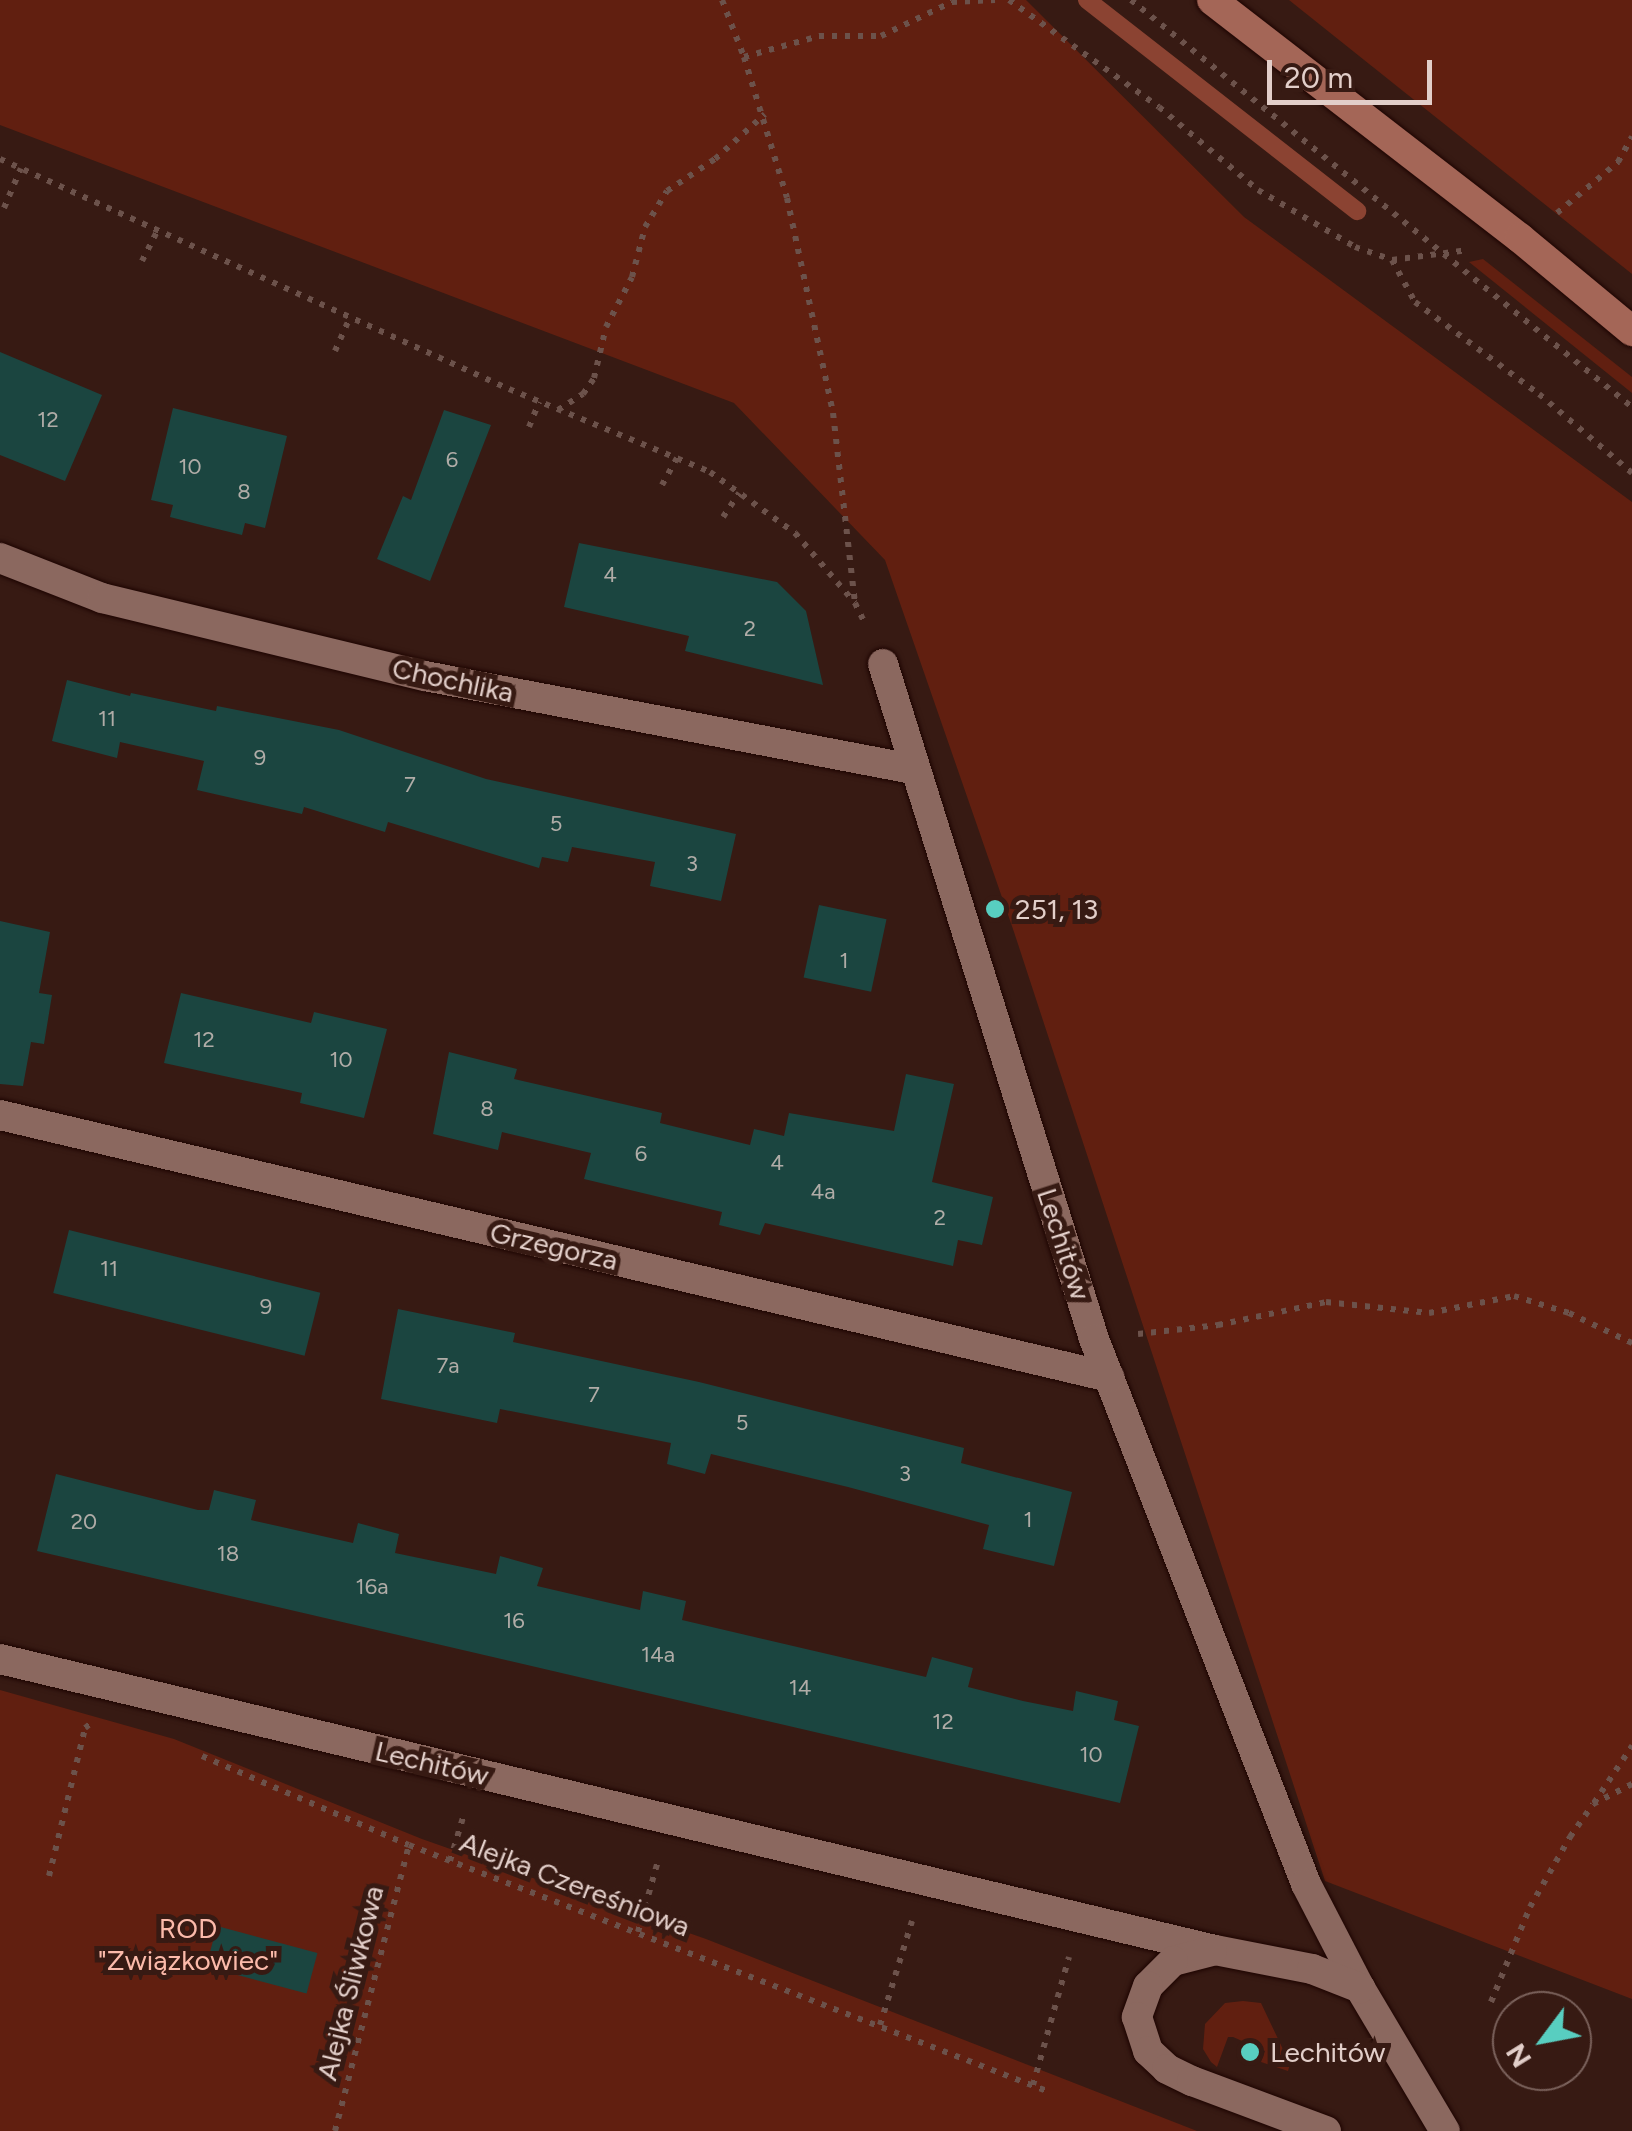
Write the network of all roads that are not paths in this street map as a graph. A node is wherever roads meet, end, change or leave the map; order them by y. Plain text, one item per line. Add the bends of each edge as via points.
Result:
1 (1212, 0) edge
2 (1632, 332) edge
3 (0, 558) edge
4 (882, 664) road end
5 (914, 769) junction
6 (0, 1115) edge
7 (1109, 1377) junction
8 (0, 1660) edge
9 (1215, 1950) junction
10 (1360, 1988) junction
11 (1326, 2131) edge
12 (1444, 2131) edge

1 - 2 street
3 - 5 street, Chochlika via 102,598 425,676
4 - 5 street, Lechitów
5 - 7 street, Lechitów
6 - 7 street, Grzegorza
7 - 10 street, Lechitów via 1306,1884
8 - 9 street, Lechitów
9 - 10 street, Lechitów via 1312,1970
9 - 11 street via 1173,1961 1148,1986 1137,2017 1148,2051 1192,2081
10 - 12 street, Lechitów

